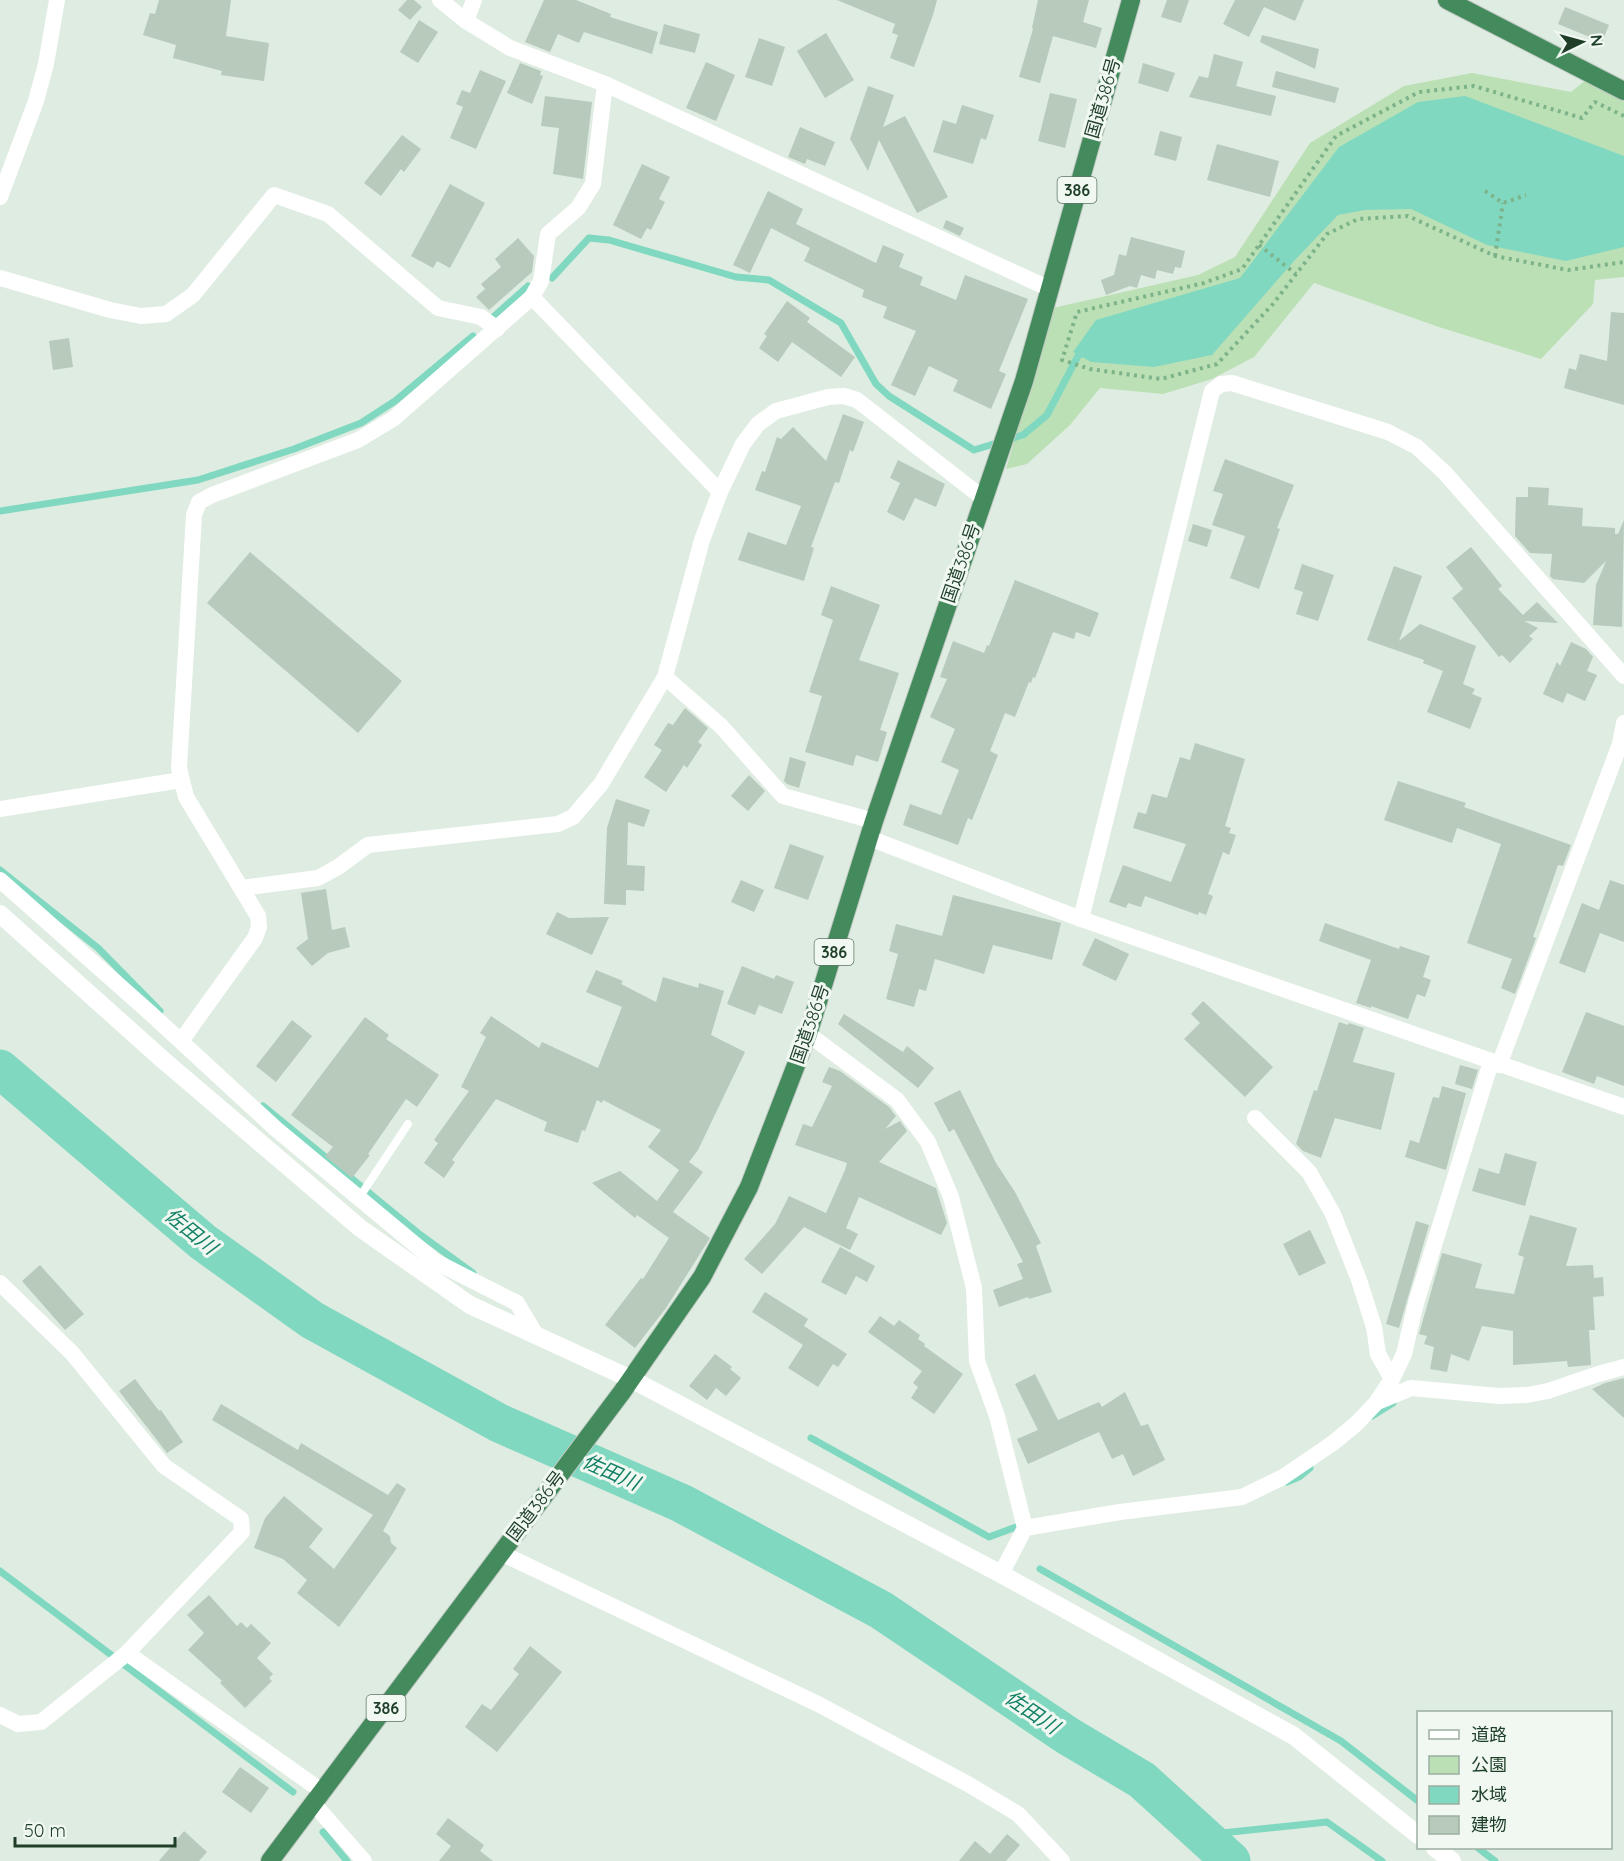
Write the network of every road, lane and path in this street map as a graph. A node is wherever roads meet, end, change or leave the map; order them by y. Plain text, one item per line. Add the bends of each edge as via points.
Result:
1 (57, 0) edge
2 (440, 0) edge
3 (474, 0) edge
4 (1131, 0) edge
5 (1447, 0) edge
6 (466, 21) junction
7 (605, 84) junction
8 (1624, 91) edge
9 (1624, 116) edge
10 (1485, 192) dead end
11 (1526, 195) dead end
12 (0, 196) edge
13 (1503, 203) junction
14 (1259, 245) junction
15 (1495, 256) junction
16 (1624, 262) edge
17 (1296, 274) junction
18 (0, 278) edge
19 (1050, 289) junction
20 (532, 297) junction
21 (497, 329) junction
22 (720, 492) junction
23 (985, 492) junction
24 (1624, 676) edge
25 (665, 677) junction
26 (1624, 723) edge
27 (181, 780) junction
28 (0, 809) edge
29 (872, 830) junction
30 (0, 880) edge
31 (240, 888) junction
32 (0, 914) edge
33 (1081, 920) junction
34 (808, 1034) junction
35 (181, 1040) junction
36 (1495, 1063) junction
37 (1624, 1107) edge
38 (1255, 1118) dead end
39 (408, 1124) dead end
40 (359, 1197) junction
41 (0, 1283) edge
42 (536, 1335) junction
43 (1624, 1367) edge
44 (1392, 1379) junction
45 (627, 1386) junction
46 (1376, 1403) junction
47 (1025, 1528) junction
48 (501, 1553) junction
49 (1001, 1574) junction
50 (127, 1654) junction
51 (0, 1715) edge
52 (319, 1798) junction
53 (1417, 1833) edge
54 (1436, 1849) edge
55 (270, 1861) edge
56 (364, 1861) edge
57 (1062, 1861) edge
58 (1452, 1861) edge

1 - 12 street via 36,101
2 - 6 street
3 - 6 street
4 - 19 highway, 国道386号 / 386
5 - 8 highway
6 - 7 street via 510,48
7 - 19 street
7 - 20 street via 594,184 578,208 548,234 541,281
9 - 14 path via 1595,102 1582,118 1474,86 1419,92 1336,136
10 - 13 path
11 - 13 path
13 - 15 path
14 - 17 path
14 - 17 path via 1242,269 1204,284 1077,312 1062,360 1090,369 1161,379 1217,364
15 - 16 path via 1568,270
15 - 17 path via 1408,216 1358,219 1327,234
18 - 21 street via 110,310 141,316 166,314 193,295 274,195 328,214 438,308 481,317
19 - 23 highway, 国道386号 / 386 via 1024,381
20 - 21 street
20 - 22 street
21 - 27 street via 393,419 358,440 199,502 194,515
22 - 23 street via 743,444 758,424 776,411 844,396 857,400
22 - 25 street via 702,540
23 - 29 highway, 国道386号 / 386
24 - 33 street via 1418,447 1388,432 1232,383 1221,384 1212,391
25 - 29 street via 720,726 783,796
25 - 31 street via 601,783 573,817 558,824 368,845 318,878
26 - 36 street via 1620,744
27 - 28 street
27 - 31 street via 186,797
29 - 33 street
29 - 34 highway, 国道386号 / 386
30 - 35 street
31 - 35 street via 258,916 255,938
32 - 42 street via 360,1228 470,1305
33 - 36 street
34 - 45 highway, 国道386号 / 386 via 749,1187 702,1277
34 - 47 street via 897,1101 933,1153 951,1197 974,1288 976,1361 997,1416
35 - 40 street via 276,1129
36 - 37 street
36 - 44 street via 1416,1303 1404,1354
38 - 44 street via 1309,1172 1333,1214 1359,1280 1378,1354
39 - 40 lane
40 - 42 street via 436,1262 517,1303
41 - 50 street via 72,1353 164,1466 241,1519 242,1532
42 - 45 street
43 - 46 street via 1527,1395 1411,1388
44 - 46 street
45 - 48 highway, 国道386号 / 386
45 - 49 street
46 - 47 street via 1333,1443 1283,1477 1242,1497
47 - 49 street
48 - 52 highway, 国道386号 / 386
48 - 57 street via 816,1703 966,1783 1018,1814
49 - 53 street via 1294,1736
50 - 51 street via 41,1722 18,1724
50 - 52 street
52 - 55 highway, 国道386号 / 386
52 - 56 street
54 - 58 street

